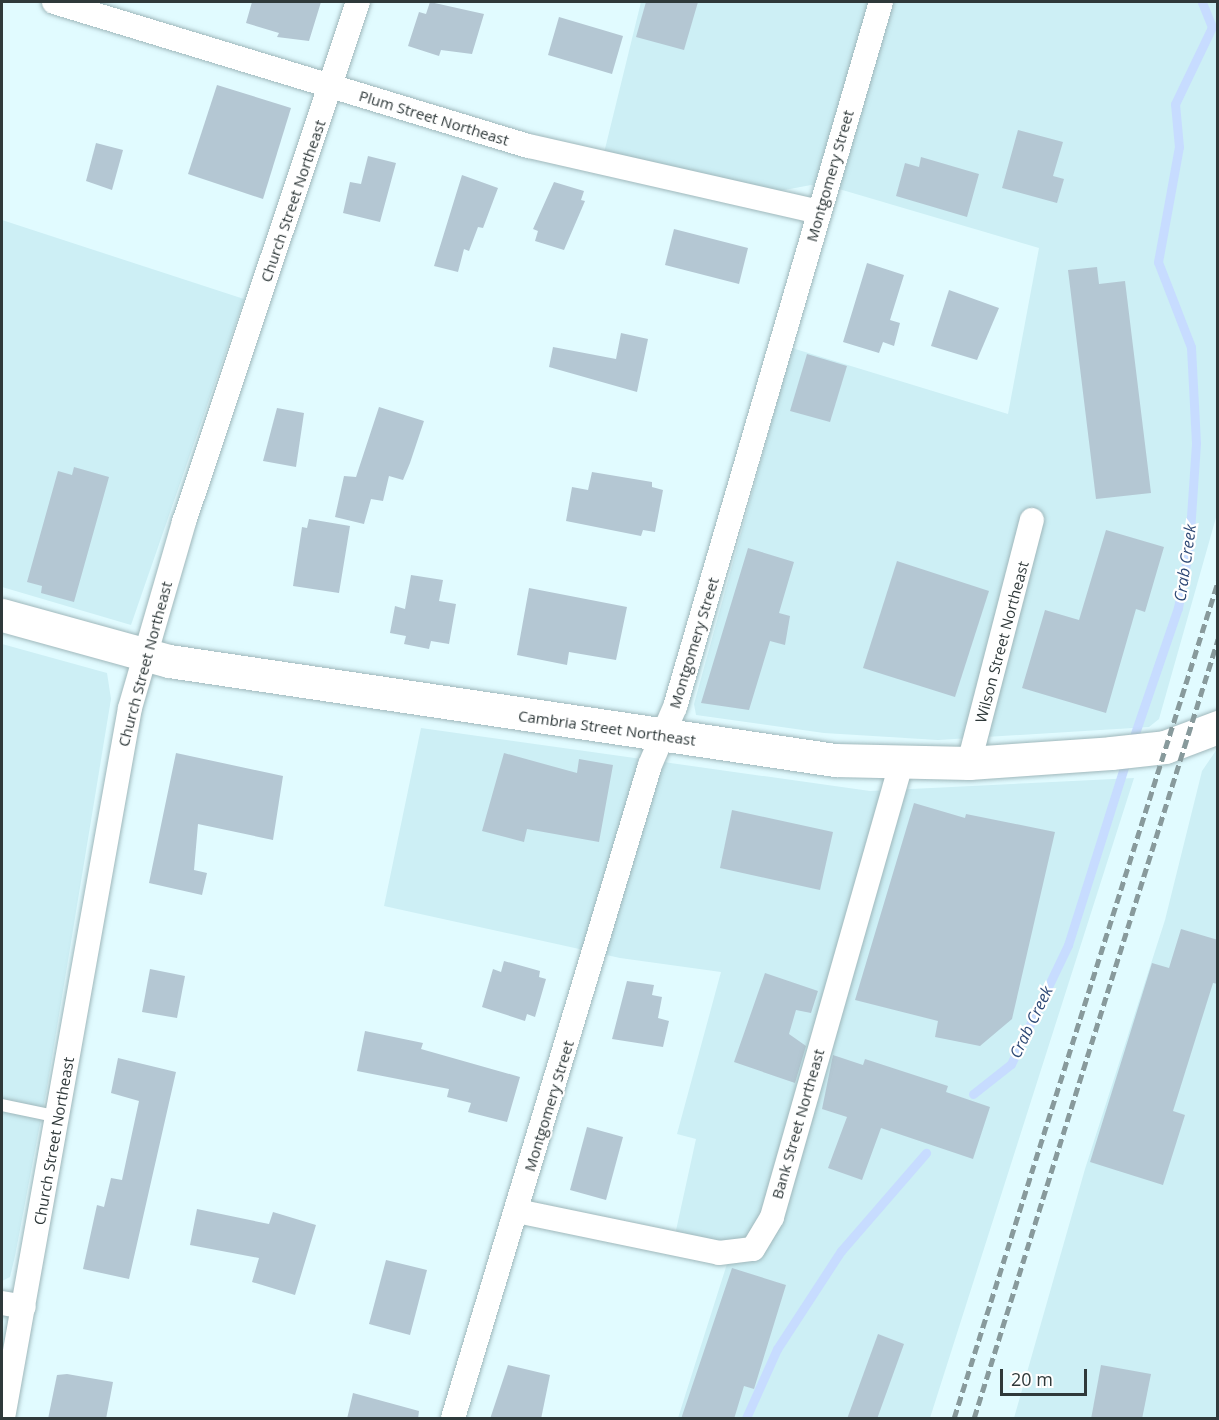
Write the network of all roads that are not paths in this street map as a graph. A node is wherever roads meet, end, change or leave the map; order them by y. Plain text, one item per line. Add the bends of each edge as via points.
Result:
1 (54, 2) edge
2 (358, 2) edge
3 (882, 2) edge
4 (332, 87) junction
5 (819, 213) junction
6 (1032, 520) dead end
7 (2, 615) edge
8 (145, 656) junction
9 (1218, 727) edge
10 (662, 737) junction
11 (900, 763) junction
12 (969, 763) junction
13 (2, 1105) edge
14 (60, 1117) junction
15 (517, 1211) junction
16 (13, 1305) edge
17 (3, 1419) edge
18 (453, 1419) edge

1 - 4 street, Plum Street Northeast
2 - 4 street, Church Street Northeast
3 - 5 street, Montgomery Street
4 - 5 street, Plum Street Northeast via 529,146
4 - 8 street, Church Street Northeast via 184,522
5 - 10 street, Montgomery Street
6 - 12 street, Wilson Street Northeast
7 - 8 main road, Cambria Street Northeast
8 - 10 main road, Cambria Street Northeast
8 - 14 street, Church Street Northeast via 121,750
9 - 12 main road, Cambria Street Northeast via 1185,742 1147,750
10 - 11 main road, Cambria Street Northeast
10 - 15 street, Montgomery Street
11 - 12 main road, Cambria Street Northeast
11 - 15 street, Bank Street Northeast via 772,1217 753,1249 719,1253
13 - 14 lane
14 - 16 street, Church Street Northeast
15 - 18 street, Montgomery Street
16 - 17 street, Church Street Northeast

